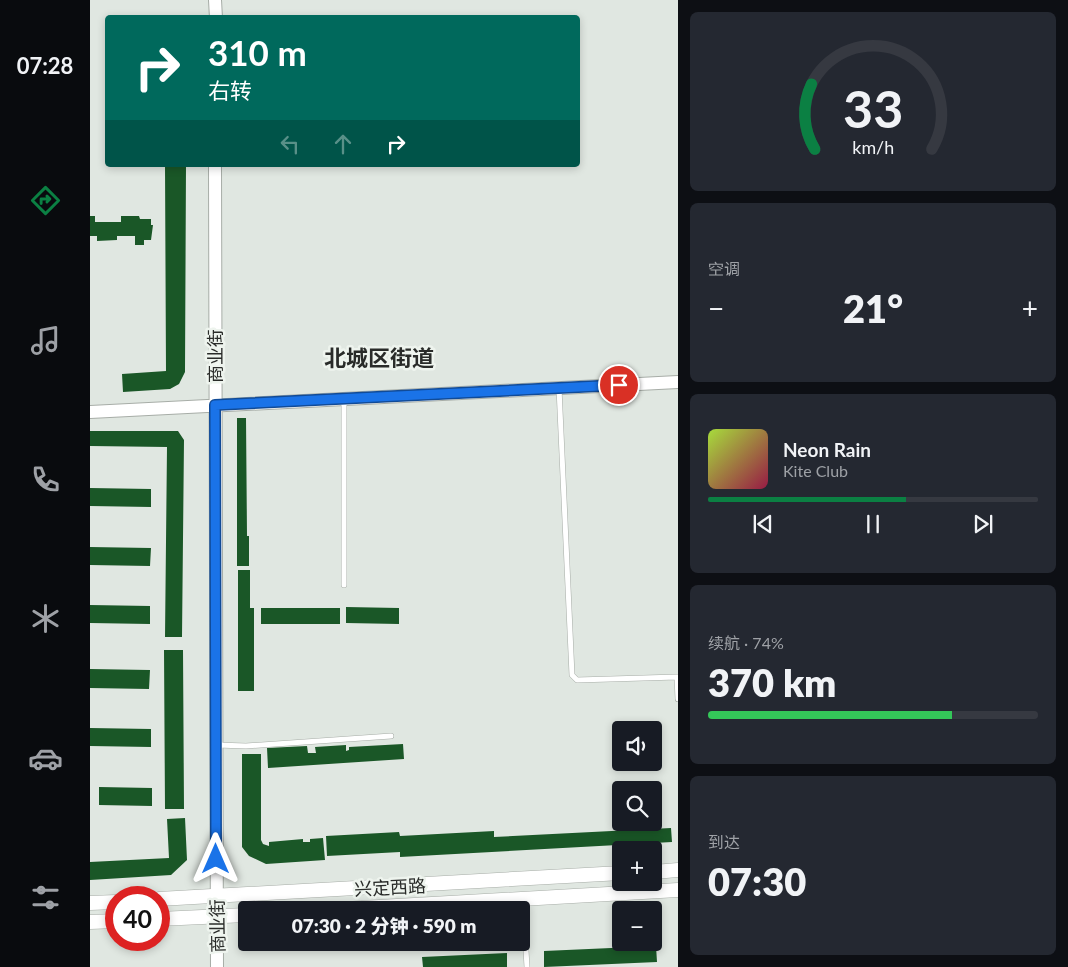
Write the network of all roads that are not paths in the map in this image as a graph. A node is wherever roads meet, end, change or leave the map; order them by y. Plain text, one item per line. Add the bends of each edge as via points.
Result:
1 (215, 0) edge
2 (216, 15) edge
3 (215, 167) edge
4 (678, 382) edge
5 (559, 388) junction
6 (344, 399) junction
7 (215, 405) junction
8 (90, 412) edge
9 (344, 585) dead end
10 (678, 699) edge
11 (391, 736) dead end
12 (216, 745) junction
13 (678, 870) edge
14 (662, 871) edge
15 (612, 875) edge
16 (678, 890) edge
17 (216, 897) junction
18 (170, 899) edge
19 (522, 899) junction
20 (487, 901) edge
21 (105, 902) edge
22 (90, 903) edge
23 (238, 915) edge
24 (217, 916) junction
25 (170, 918) edge
26 (105, 921) edge
27 (90, 922) edge
28 (217, 967) edge
29 (528, 967) edge

1 - 2 street
3 - 7 street, 商业街
4 - 5 street
5 - 6 street
5 - 10 lane via 572,675 577,680 677,677
6 - 7 street
6 - 9 lane
7 - 8 street
7 - 12 street, 商业街
11 - 12 lane via 246,746
12 - 17 street, 商业街
13 - 14 main road
15 - 17 main road, 兴定西路
16 - 19 main road, 兴定西路
17 - 18 main road, 兴定西路
17 - 24 street, 商业街
19 - 20 main road, 兴定西路
19 - 29 lane
21 - 22 main road
23 - 24 main road
24 - 25 main road
24 - 28 street, 商业街
26 - 27 main road

